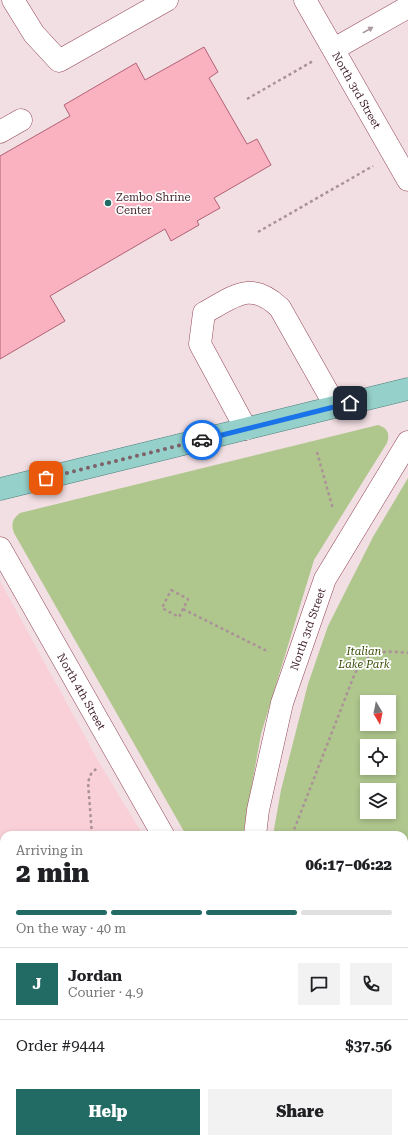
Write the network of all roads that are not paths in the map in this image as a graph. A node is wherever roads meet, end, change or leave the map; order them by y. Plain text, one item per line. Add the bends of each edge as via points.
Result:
1 (13, 0) edge
2 (167, 0) edge
3 (305, 0) edge
4 (408, 7) edge
5 (334, 49) junction
6 (21, 120) dead end
7 (0, 132) edge
8 (408, 180) edge
9 (408, 389) edge
10 (336, 407) junction
11 (246, 429) junction
12 (408, 442) edge
13 (0, 489) edge
14 (0, 548) edge
15 (161, 831) edge
16 (255, 831) edge

1 - 2 street via 34,34 59,61
3 - 5 street, North 3rd Street
5 -> 4 street
5 - 8 street, North 3rd Street
6 - 7 street
9 - 10 main road
10 - 11 main road
10 - 11 street via 280,308 270,298 257,293 242,292 204,313 200,344
11 - 13 main road
12 - 16 street, North 3rd Street via 325,579 282,703
14 - 15 street, North 4th Street

